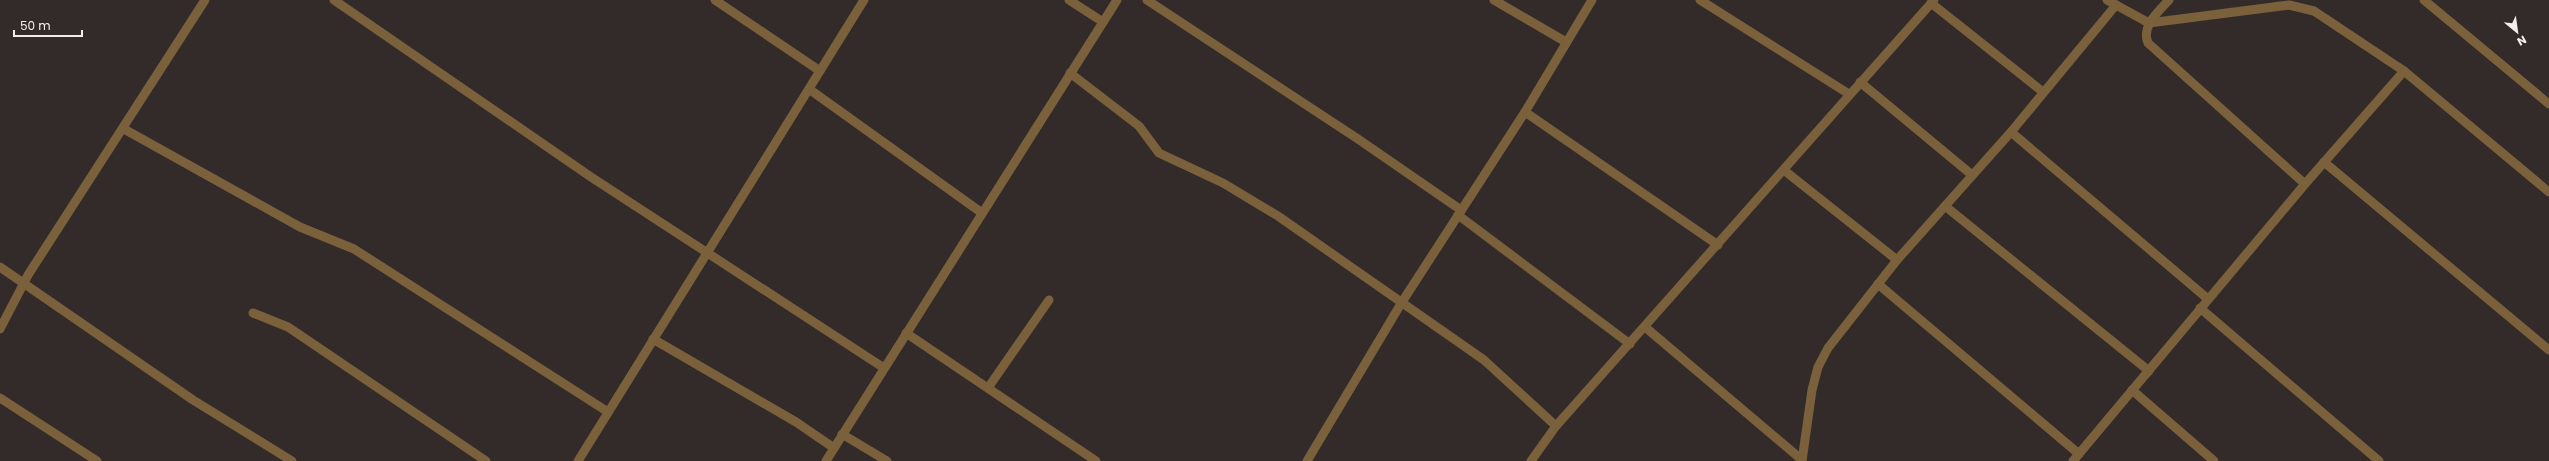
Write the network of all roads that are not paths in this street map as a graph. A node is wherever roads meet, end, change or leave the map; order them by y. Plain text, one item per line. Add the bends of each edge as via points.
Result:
1 (205, 0) edge
2 (334, 0) edge
3 (715, 0) edge
4 (864, 0) edge
5 (1069, 0) edge
6 (1116, 0) edge
7 (1147, 0) edge
8 (1494, 0) edge
9 (1592, 0) edge
10 (1700, 0) edge
11 (2108, 0) edge
12 (2169, 0) edge
13 (2424, 0) edge
14 (1933, 2) edge
15 (2116, 5) junction
16 (1103, 22) junction
17 (2149, 23) junction
18 (1566, 42) junction
19 (820, 71) junction
20 (2404, 71) junction
21 (1070, 73) junction
22 (1860, 82) junction
23 (809, 89) junction
24 (2043, 92) junction
25 (1849, 94) junction
26 (2549, 104) edge
27 (1525, 112) junction
28 (124, 129) junction
29 (2011, 132) junction
30 (2324, 162) junction
31 (1785, 171) junction
32 (1972, 175) junction
33 (2304, 184) junction
34 (2549, 192) edge
35 (1945, 206) junction
36 (982, 213) junction
37 (1459, 213) junction
38 (1718, 245) junction
39 (706, 252) junction
40 (1897, 260) junction
41 (0, 266) edge
42 (1878, 284) junction
43 (24, 285) junction
44 (2208, 299) junction
45 (1049, 300) dead end
46 (1402, 302) junction
47 (2200, 308) junction
48 (253, 313) dead end
49 (1645, 328) junction
50 (0, 329) edge
51 (906, 333) junction
52 (653, 339) junction
53 (1630, 344) junction
54 (2549, 350) edge
55 (884, 368) junction
56 (2148, 371) junction
57 (988, 388) junction
58 (2132, 390) junction
59 (0, 398) edge
60 (608, 412) junction
61 (1556, 426) junction
62 (842, 434) junction
63 (834, 448) junction
64 (2079, 454) junction
65 (97, 461) edge
66 (292, 461) edge
67 (486, 461) edge
68 (578, 461) edge
69 (826, 461) edge
70 (887, 461) edge
71 (1096, 461) edge
72 (1307, 461) edge
73 (1532, 461) edge
74 (1802, 461) edge
75 (2072, 461) edge
76 (2214, 461) edge
77 (2379, 461) edge

1 - 28 street
2 - 39 street via 591,177
3 - 19 street
4 - 19 street
5 - 16 street
6 - 16 street
7 - 37 street via 1352,135
8 - 18 street
9 - 18 street
10 - 25 street
11 - 15 street
12 - 17 street
13 - 26 street
14 - 22 street
14 - 24 street
15 - 17 street
15 - 24 street
16 - 21 street
17 - 20 street via 2289,4 2302,7 2329,20
17 - 33 street via 2145,34 2151,47
18 - 27 street
19 - 23 street
20 - 30 street
20 - 34 street
21 - 36 street
21 - 46 street via 1139,126 1159,153 1223,183 1278,216
22 - 25 street
22 - 32 street
23 - 36 street
23 - 39 street
24 - 29 street
25 - 31 street
27 - 37 street
27 - 38 street
28 - 43 street
28 - 60 street via 300,227 354,249
29 - 32 street
29 - 44 street
30 - 33 street
30 - 54 street
31 - 38 street
31 - 40 street
32 - 35 street
33 - 44 street
35 - 40 street
35 - 56 street
36 - 51 street
37 - 46 street
37 - 53 street
38 - 49 street
39 - 52 street
39 - 55 street
40 - 42 street
41 - 43 street
42 - 64 street
42 - 74 street via 1828,348 1818,367 1812,390
43 - 50 street
43 - 66 street via 193,400
44 - 47 street
45 - 57 street
46 - 61 street via 1484,360
46 - 72 street
47 - 56 street
47 - 77 street
48 - 67 street via 288,327
49 - 53 street
49 - 74 street
51 - 55 street
51 - 57 street
52 - 60 street
52 - 63 street via 796,422
53 - 61 street
55 - 62 street
56 - 58 street
57 - 71 street
58 - 64 street
58 - 76 street
59 - 65 street
60 - 68 street
61 - 73 street
62 - 63 street
62 - 70 street
63 - 69 street
64 - 75 street

